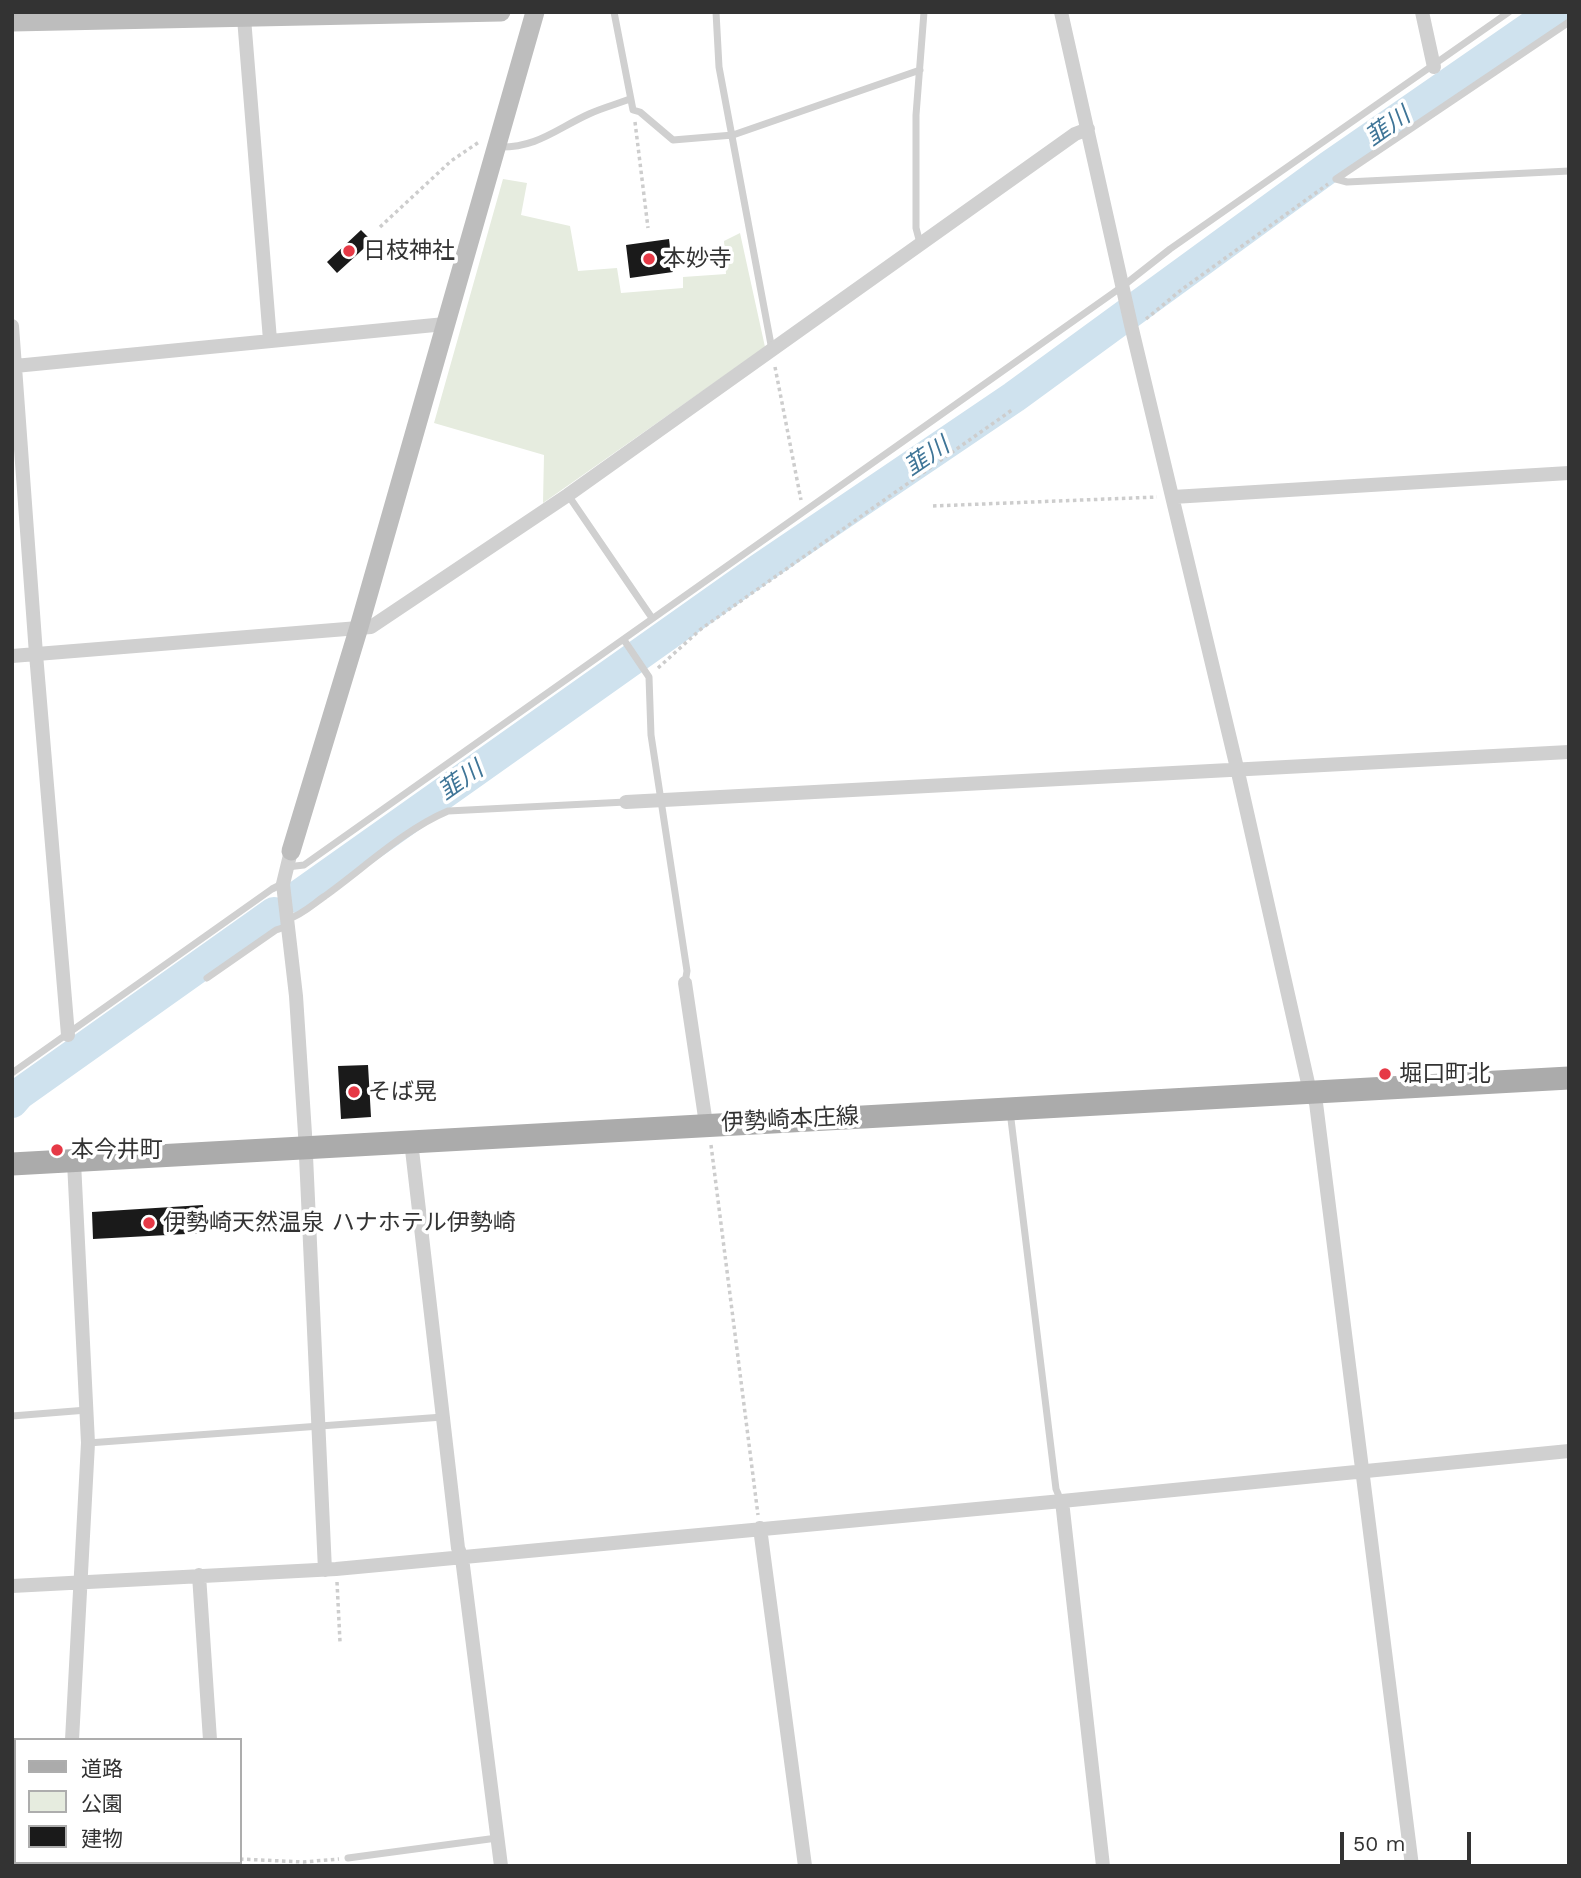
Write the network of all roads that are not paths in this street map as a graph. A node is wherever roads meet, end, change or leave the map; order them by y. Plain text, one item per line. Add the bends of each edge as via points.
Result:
1 (501, 12) edge
2 (535, 12) edge
3 (614, 12) edge
4 (716, 12) edge
5 (924, 12) edge
6 (1061, 12) edge
7 (1422, 12) edge
8 (1509, 12) edge
9 (127, 16) edge
10 (244, 18) junction
11 (12, 22) edge
12 (1569, 22) edge
13 (1433, 66) junction
14 (920, 69) junction
15 (631, 99) junction
16 (1088, 129) junction
17 (733, 135) junction
18 (498, 142) junction
19 (1569, 171) edge
20 (920, 243) junction
21 (1124, 288) junction
22 (445, 324) junction
23 (12, 326) edge
24 (270, 340) junction
25 (772, 351) junction
26 (14, 365) edge
27 (1569, 472) edge
28 (568, 495) junction
29 (1173, 496) junction
30 (652, 618) junction
31 (359, 627) junction
32 (626, 641) junction
33 (36, 654) junction
34 (12, 656) edge
35 (1569, 752) edge
36 (1237, 768) junction
37 (661, 800) junction
38 (626, 802) joint
39 (289, 859) junction
40 (283, 884) junction
41 (287, 923) junction
42 (207, 978) dead end
43 (685, 983) joint
44 (68, 1035) junction
45 (12, 1073) edge
46 (1569, 1078) edge
47 (1310, 1092) junction
48 (1010, 1108) junction
49 (706, 1125) junction
50 (411, 1141) junction
51 (305, 1147) junction
52 (74, 1161) junction
53 (12, 1164) edge
54 (87, 1410) junction
55 (12, 1416) edge
56 (443, 1417) junction
57 (318, 1426) junction
58 (88, 1443) junction
59 (1569, 1451) edge
60 (1362, 1470) junction
61 (1062, 1501) junction
62 (760, 1528) junction
63 (462, 1558) junction
64 (330, 1569) junction
65 (200, 1575) junction
66 (81, 1584) junction
67 (12, 1586) edge
68 (72, 1738) edge
69 (210, 1738) edge
70 (497, 1838) junction
71 (348, 1858) road end
72 (501, 1866) edge
73 (805, 1866) edge
74 (1103, 1866) edge
75 (1412, 1866) edge

1 - 10 street
2 - 18 street
3 - 15 lane
4 - 17 lane via 719,67
5 - 14 lane
6 - 16 street
7 - 13 street
8 - 13 lane
9 - 10 street
9 - 11 street
10 - 24 street
12 - 19 lane via 1336,179
13 - 21 lane via 1170,249
14 - 17 lane
14 - 20 lane via 915,196
15 - 17 lane via 634,110 673,140
15 - 18 lane via 514,147
16 - 20 street
16 - 21 street
17 - 25 lane
18 - 22 street
20 - 25 street
21 - 29 street
21 - 30 lane
22 - 24 street
22 - 31 street
23 - 26 street
24 - 26 street
25 - 28 street
26 - 33 street
27 - 29 street
28 - 30 lane
28 - 31 street via 371,627
29 - 36 street
30 - 32 lane
31 - 33 street
31 - 39 street
32 - 37 lane via 647,673
32 - 39 lane via 304,865
33 - 34 street
33 - 44 street
35 - 36 street
36 - 37 street
36 - 47 street
37 - 38 street
37 - 43 lane via 687,971
38 - 41 lane via 448,811 430,819
39 - 40 street
40 - 41 street
40 - 44 lane
41 - 42 lane
41 - 51 street
43 - 49 street
44 - 45 lane
46 - 47 main road, 伊勢崎本庄線
47 - 48 main road, 伊勢崎本庄線
47 - 60 street via 1316,1103
48 - 49 main road, 伊勢崎本庄線
48 - 61 lane via 1056,1489
49 - 50 main road, 伊勢崎本庄線
50 - 51 main road, 伊勢崎本庄線
50 - 56 street
51 - 52 main road, 伊勢崎本庄線
51 - 57 street
52 - 53 main road, 伊勢崎本庄線
52 - 54 street
54 - 55 lane
54 - 58 street
56 - 57 lane
56 - 63 street
57 - 58 lane
57 - 64 street
58 - 66 street
59 - 60 street
60 - 61 street
60 - 75 street
61 - 62 street
61 - 74 street
62 - 63 street
62 - 73 street
63 - 64 street
63 - 70 street
64 - 65 street
65 - 66 street
65 - 69 street
66 - 67 street
66 - 68 street
70 - 71 lane
70 - 72 street

